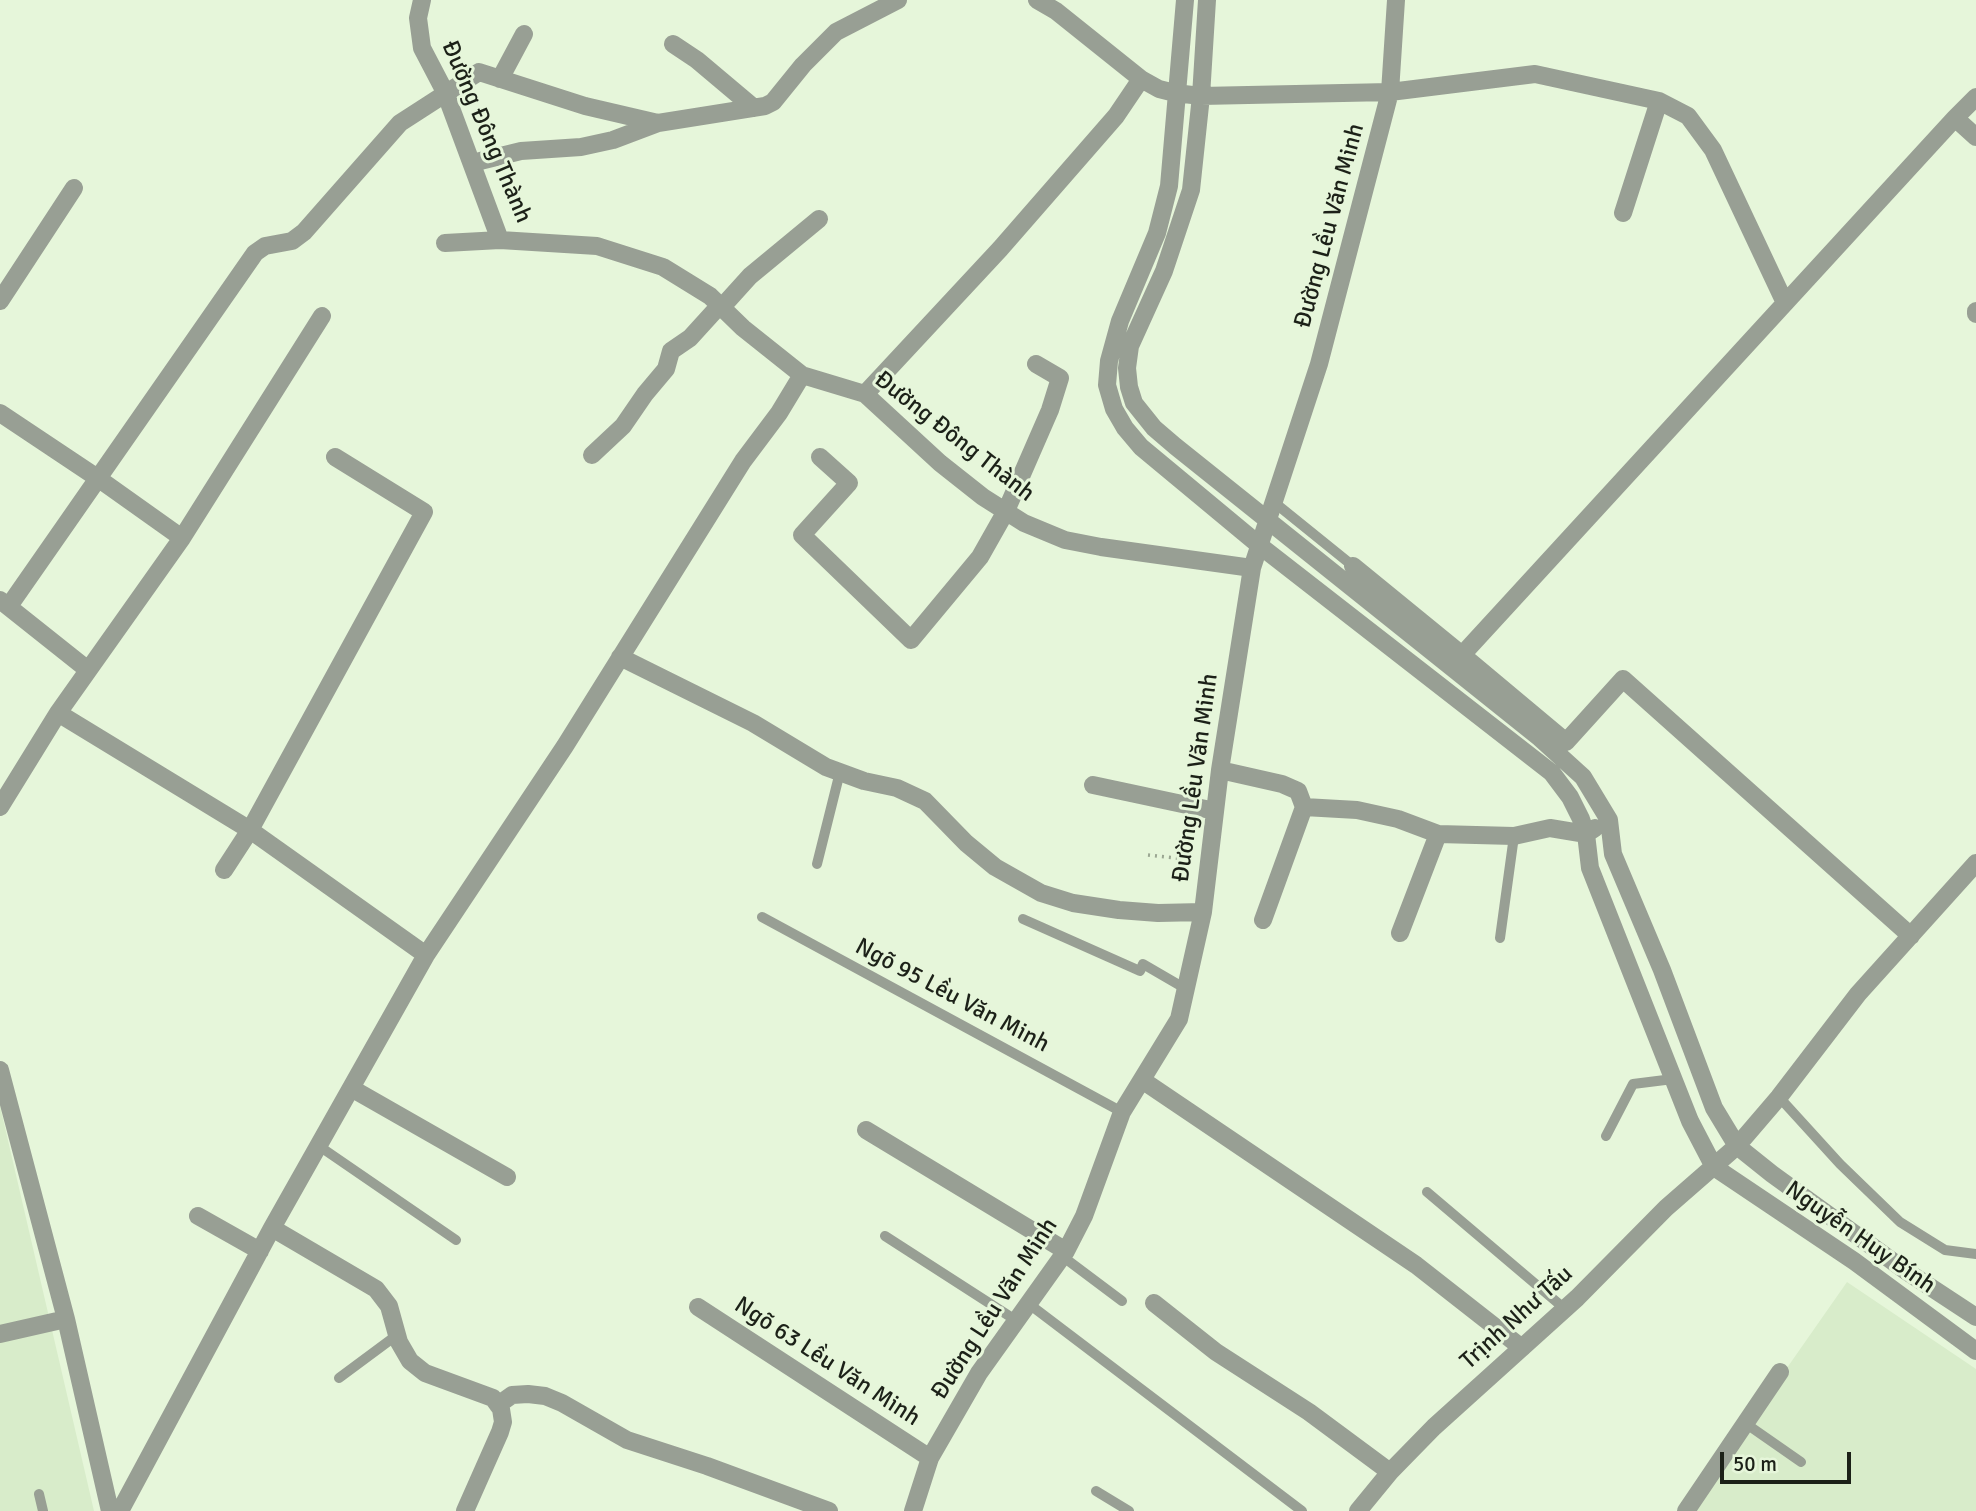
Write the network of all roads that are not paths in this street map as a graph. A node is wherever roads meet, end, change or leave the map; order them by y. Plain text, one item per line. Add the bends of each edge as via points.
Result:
1 (422, 0) edge
2 (898, 0) edge
3 (1037, 0) edge
4 (1185, 0) edge
5 (1207, 0) edge
6 (1396, 0) edge
7 (524, 34) dead end
8 (673, 44) dead end
9 (500, 79) junction
10 (1141, 79) junction
11 (445, 92) junction
12 (1390, 92) junction
13 (1175, 93) junction
14 (1201, 96) junction
15 (1976, 97) edge
16 (1658, 101) junction
17 (754, 108) junction
18 (1955, 118) junction
19 (658, 124) junction
20 (1976, 136) edge
21 (472, 163) junction
22 (74, 188) dead end
23 (1623, 213) dead end
24 (818, 219) dead end
25 (500, 240) junction
26 (446, 243) dead end
27 (1133, 288) junction
28 (1153, 295) junction
29 (0, 300) edge
30 (1785, 303) junction
31 (721, 306) junction
32 (322, 316) dead end
33 (1036, 364) dead end
34 (802, 375) junction
35 (865, 394) junction
36 (0, 413) edge
37 (592, 455) dead end
38 (335, 457) dead end
39 (820, 457) dead end
40 (99, 479) junction
41 (1271, 510) junction
42 (1006, 511) junction
43 (182, 538) junction
44 (1259, 545) junction
45 (1353, 565) joint
46 (1252, 568) junction
47 (4, 603) edge
48 (1462, 655) junction
49 (620, 657) junction
50 (88, 670) junction
51 (58, 713) junction
52 (1220, 770) junction
53 (840, 772) junction
54 (1093, 785) dead end
55 (0, 807) edge
56 (1304, 807) junction
57 (1215, 811) junction
58 (1609, 820) junction
59 (250, 830) junction
60 (1438, 834) junction
61 (1586, 834) junction
62 (1514, 836) junction
63 (1976, 863) edge
64 (817, 864) dead end
65 (224, 870) dead end
66 (1203, 912) junction
67 (762, 917) dead end
68 (1023, 919) dead end
69 (1263, 920) dead end
70 (1400, 933) dead end
71 (1911, 936) junction
72 (1500, 938) dead end
73 (426, 956) junction
74 (1186, 989) junction
75 (0, 1070) edge
76 (1673, 1079) junction
77 (1142, 1080) junction
78 (351, 1088) junction
79 (1779, 1097) junction
80 (1122, 1112) junction
81 (866, 1130) dead end
82 (1606, 1136) dead end
83 (319, 1146) junction
84 (1737, 1146) junction
85 (1714, 1167) junction
86 (507, 1177) dead end
87 (1427, 1192) dead end
88 (198, 1216) dead end
89 (272, 1228) junction
90 (885, 1236) dead end
91 (456, 1240) dead end
92 (260, 1251) junction
93 (1064, 1254) junction
94 (1976, 1254) edge
95 (1122, 1301) dead end
96 (1154, 1303) dead end
97 (1029, 1304) junction
98 (698, 1307) dead end
99 (1565, 1309) junction
100 (1976, 1317) edge
101 (66, 1319) junction
102 (1017, 1321) junction
103 (0, 1335) edge
104 (397, 1335) junction
105 (1521, 1349) junction
106 (1976, 1351) edge
107 (1780, 1372) dead end
108 (339, 1378) dead end
109 (498, 1405) junction
110 (1745, 1423) junction
111 (930, 1458) junction
112 (1801, 1462) dead end
113 (1390, 1472) junction
114 (1096, 1490) dead end
115 (39, 1494) dead end
116 (43, 1511) edge
117 (110, 1511) edge
118 (120, 1511) edge
119 (465, 1511) edge
120 (829, 1511) edge
121 (913, 1511) edge
122 (1129, 1511) edge
123 (1302, 1511) edge
124 (1358, 1511) edge
125 (1686, 1511) edge

1 - 11 street, Đường Đông Thành via 418,18 422,48
2 - 17 street via 836,33 773,102
3 - 10 street
4 - 13 street
5 - 14 street
6 - 12 street, Đường Lều Văn Minh
7 - 9 street
8 - 17 street
9 - 11 street via 479,72
9 - 19 street
10 - 13 street
10 - 35 street via 1116,116 1000,250
11 - 21 street, Đường Đông Thành
11 - 40 street via 400,123 304,232 292,241 255,253
12 - 14 street
12 - 16 street via 1535,74
12 - 41 street, Đường Lều Văn Minh via 1319,364
13 - 14 street
13 - 27 street via 1169,186 1157,233
14 - 28 street via 1191,190
15 - 18 street
16 - 23 street
16 - 30 street via 1688,116 1713,150
17 - 19 street
18 - 20 street
18 - 30 street
19 - 21 street via 581,147 522,151
21 - 25 street, Đường Đông Thành
22 - 29 street
24 - 31 street
25 - 26 street
25 - 31 street, Đường Đông Thành via 597,246 663,267
27 - 28 street
27 - 44 street via 1109,361 1107,384 1114,409 1141,447
28 - 41 street via 1130,346 1127,368 1134,403 1154,428
30 - 48 street
31 - 34 street, Đường Đông Thành
31 - 37 street via 671,351 666,369 623,426
32 - 43 street
33 - 42 street via 1060,379
34 - 35 street, Đường Đông Thành
34 - 49 street
35 - 42 street, Đường Đông Thành via 940,463
36 - 40 street
38 - 59 street via 425,512
39 - 42 street via 849,483 802,535 911,640 980,557
40 - 43 street
40 - 47 street
41 - 44 street, Đường Lều Văn Minh
41 - 45 lane
41 - 58 street via 1583,777
42 - 46 street, Đường Đông Thành via 1065,540
43 - 50 street
44 - 46 street, Đường Lều Văn Minh
44 - 61 street via 1552,773 1570,797
45 - 48 street
46 - 52 street, Đường Lều Văn Minh
47 - 50 street
48 - 71 street via 1566,742 1623,679
49 - 53 street
49 - 73 street
50 - 51 street
51 - 55 street
51 - 59 street
52 - 56 street via 1298,791
52 - 57 street, Đường Lều Văn Minh
53 - 64 lane
53 - 66 street via 925,801 995,867 1041,893 1119,910
54 - 57 street
56 - 60 street via 1357,810
56 - 69 street
57 - 66 street, Đường Lều Văn Minh
58 - 61 street
58 - 84 street via 1613,853 1714,1108
59 - 65 street
59 - 73 street
60 - 62 street
60 - 70 street
61 - 62 street via 1550,828
61 - 76 street via 1590,868
62 - 72 lane
63 - 71 street, Trịnh Như Tấu
66 - 74 street, Đường Lều Văn Minh
67 - 80 lane, Ngõ 95 Lều Văn Minh
68 - 74 lane via 1140,971 1143,964
71 - 79 street, Trịnh Như Tấu via 1858,994
73 - 78 street
74 - 77 street, Đường Lều Văn Minh via 1180,1019
75 - 101 street
76 - 82 lane via 1633,1084
76 - 85 street
77 - 80 street, Đường Lều Văn Minh
77 - 105 street via 1416,1265
78 - 83 street
78 - 86 street
79 - 84 street, Trịnh Như Tấu
79 - 94 lane via 1900,1222 1945,1250
80 - 93 street, Đường Lều Văn Minh via 1084,1216
81 - 93 street
83 - 89 street
83 - 91 lane
84 - 85 street, Trịnh Như Tấu
84 - 100 street
85 - 99 street, Trịnh Như Tấu
85 - 106 street, Nguyễn Huy Bính via 1854,1261
87 - 99 lane
88 - 92 street
89 - 92 street
89 - 104 street via 376,1289 389,1306
90 - 102 lane
92 - 118 street
93 - 95 lane
93 - 97 street, Đường Lều Văn Minh
96 - 113 street via 1216,1352
97 - 102 street, Đường Lều Văn Minh
97 - 123 lane
98 - 111 street, Ngõ 63 Lều Văn Minh
99 - 105 street, Trịnh Như Tấu
101 - 103 street
101 - 117 street
102 - 111 street, Đường Lều Văn Minh via 979,1373
104 - 108 lane
104 - 109 street via 410,1361 425,1373 480,1392
105 - 113 street, Trịnh Như Tấu
107 - 110 street
109 - 119 street via 503,1422
109 - 120 street via 512,1395 545,1396 628,1440
110 - 112 lane
110 - 125 street
111 - 121 street, Đường Lều Văn Minh
113 - 124 street, Trịnh Như Tấu
114 - 122 lane
115 - 116 lane

